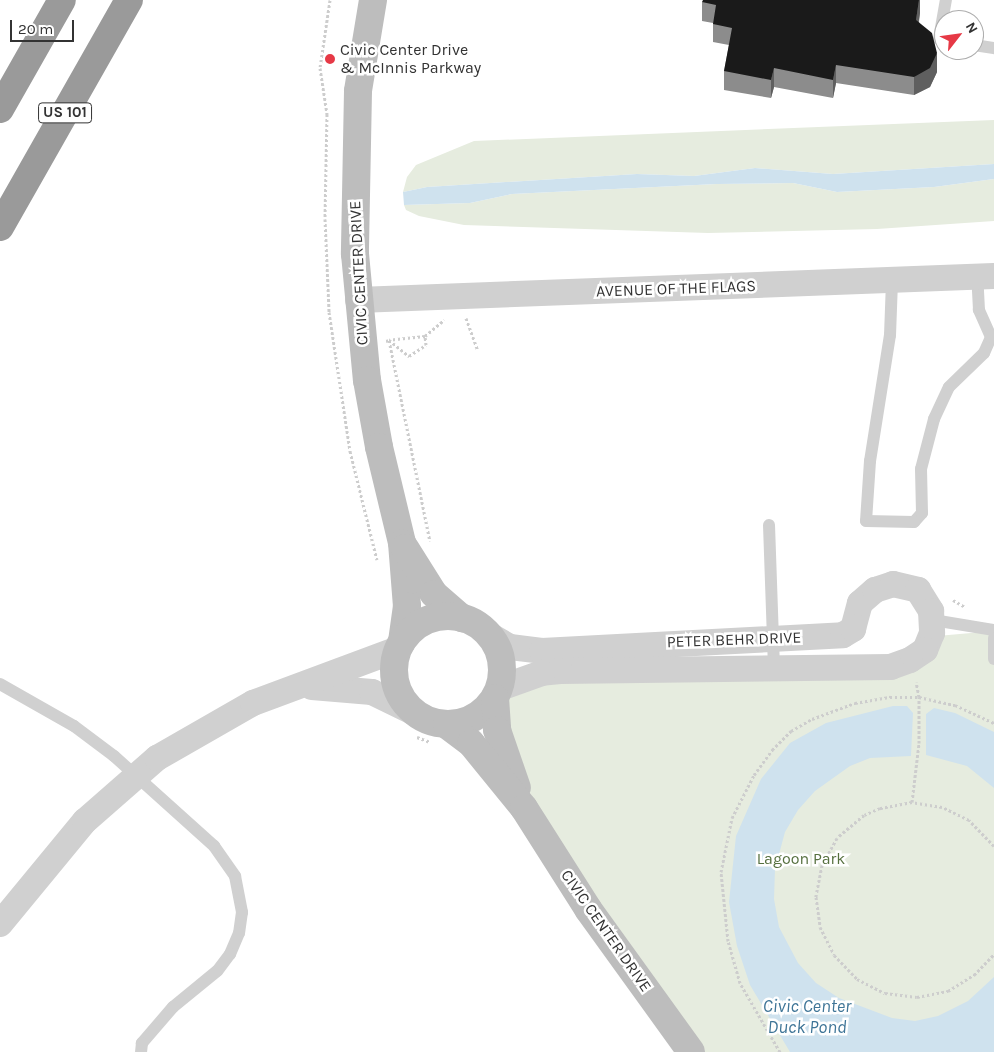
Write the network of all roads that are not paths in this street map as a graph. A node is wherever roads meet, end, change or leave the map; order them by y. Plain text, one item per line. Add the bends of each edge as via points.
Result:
1 (62, 0) edge
2 (130, 0) edge
3 (373, 0) edge
4 (0, 109) edge
5 (0, 227) edge
6 (986, 276) edge
7 (892, 281) junction
8 (358, 300) junction
9 (769, 525) dead end
10 (402, 542) junction
11 (462, 618) junction
12 (933, 620) junction
13 (994, 630) edge
14 (489, 635) junction
15 (772, 638) junction
16 (994, 638) edge
17 (400, 646) junction
18 (994, 659) edge
19 (774, 667) junction
20 (0, 684) edge
21 (299, 687) junction
22 (497, 693) junction
23 (414, 713) junction
24 (447, 725) junction
25 (134, 775) junction
26 (524, 808) junction
27 (0, 924) edge
28 (141, 1052) edge
29 (691, 1052) edge

1 - 4 highway
2 - 5 highway, US 101
3 - 8 street, CIVIC CENTER DRIVE via 361,64 356,117 354,202
6 - 7 street, AVENUE OF THE FLAGS
6 - 7 lane via 979,310 991,337 984,353 949,386 934,418 921,469 922,513 914,522 866,521 870,461 890,335
7 - 8 street, AVENUE OF THE FLAGS
8 - 10 street, CIVIC CENTER DRIVE via 375,427
9 - 15 lane
10 - 11 street, CIVIC CENTER DRIVE via 434,594
10 - 17 street, CIVIC CENTER DRIVE via 407,612
11 - 14 street
11 - 17 street via 451,616 427,620 417,625
12 - 13 lane
12 - 15 street, PETER BEHR DRIVE via 928,604 918,590 893,584 875,590 860,603 853,629 842,635
12 - 19 street, PETER BEHR DRIVE via 930,642 910,660 891,667
14 - 15 street, PETER BEHR DRIVE via 510,647 542,651
14 - 22 street via 500,655
15 - 19 lane
16 - 18 lane
17 - 21 street
17 - 23 street via 394,664 396,687
19 - 22 street, PETER BEHR DRIVE via 560,671 542,673
20 - 25 lane via 74,726
21 - 23 street via 372,692
21 - 25 street via 220,719
22 - 24 street via 479,716
22 - 26 street, CIVIC CENTER DRIVE via 496,730
23 - 24 street via 424,720
24 - 26 street, CIVIC CENTER DRIVE via 471,743
25 - 27 street via 65,842
25 - 28 lane via 222,855 235,876 242,912 239,933 224,962 173,1007 142,1043
26 - 29 street, CIVIC CENTER DRIVE via 578,894

